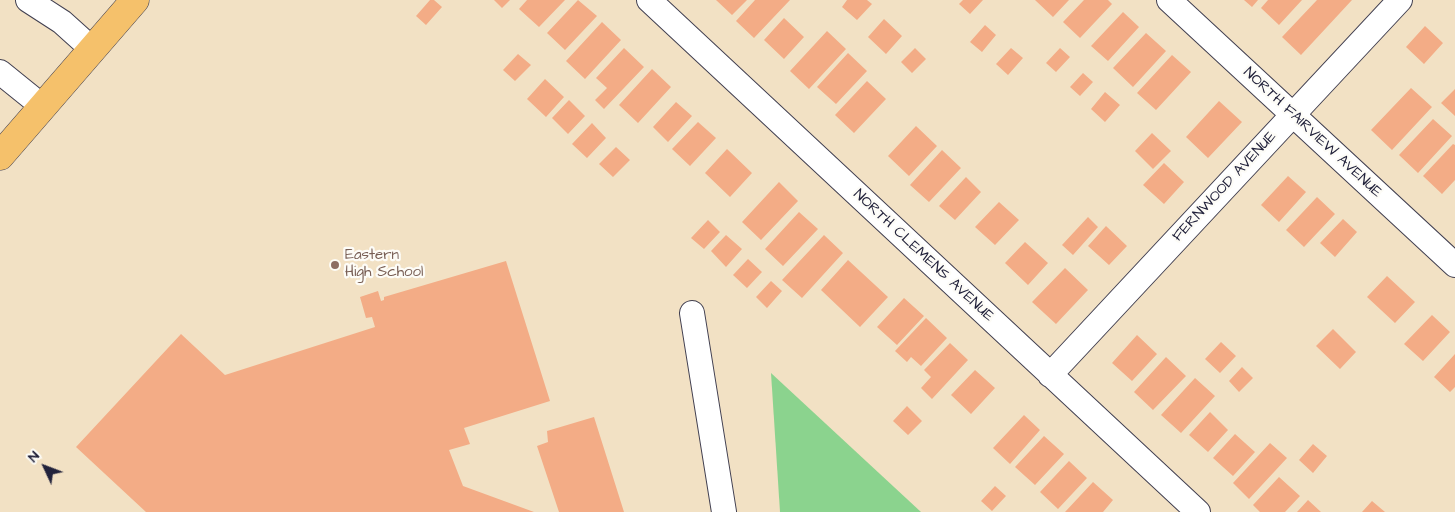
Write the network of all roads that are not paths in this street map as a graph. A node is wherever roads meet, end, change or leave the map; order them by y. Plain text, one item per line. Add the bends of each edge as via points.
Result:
1 (28, 0) edge
2 (135, 0) edge
3 (649, 0) edge
4 (1169, 0) edge
5 (1400, 0) edge
6 (92, 49) junction
7 (0, 72) edge
8 (42, 106) junction
9 (1293, 115) junction
10 (0, 156) edge
11 (1455, 265) edge
12 (692, 312) dead end
13 (1050, 375) junction
14 (724, 512) edge
15 (1198, 512) edge

1 - 6 street via 62,22
2 - 6 main road
3 - 13 street, NORTH CLEMENS AVENUE
4 - 9 street, NORTH FAIRVIEW AVENUE
5 - 9 street, FERNWOOD AVENUE
6 - 8 main road
7 - 8 street
8 - 10 main road
9 - 11 street, NORTH FAIRVIEW AVENUE
9 - 13 street, FERNWOOD AVENUE
12 - 14 street
13 - 15 street, NORTH CLEMENS AVENUE

